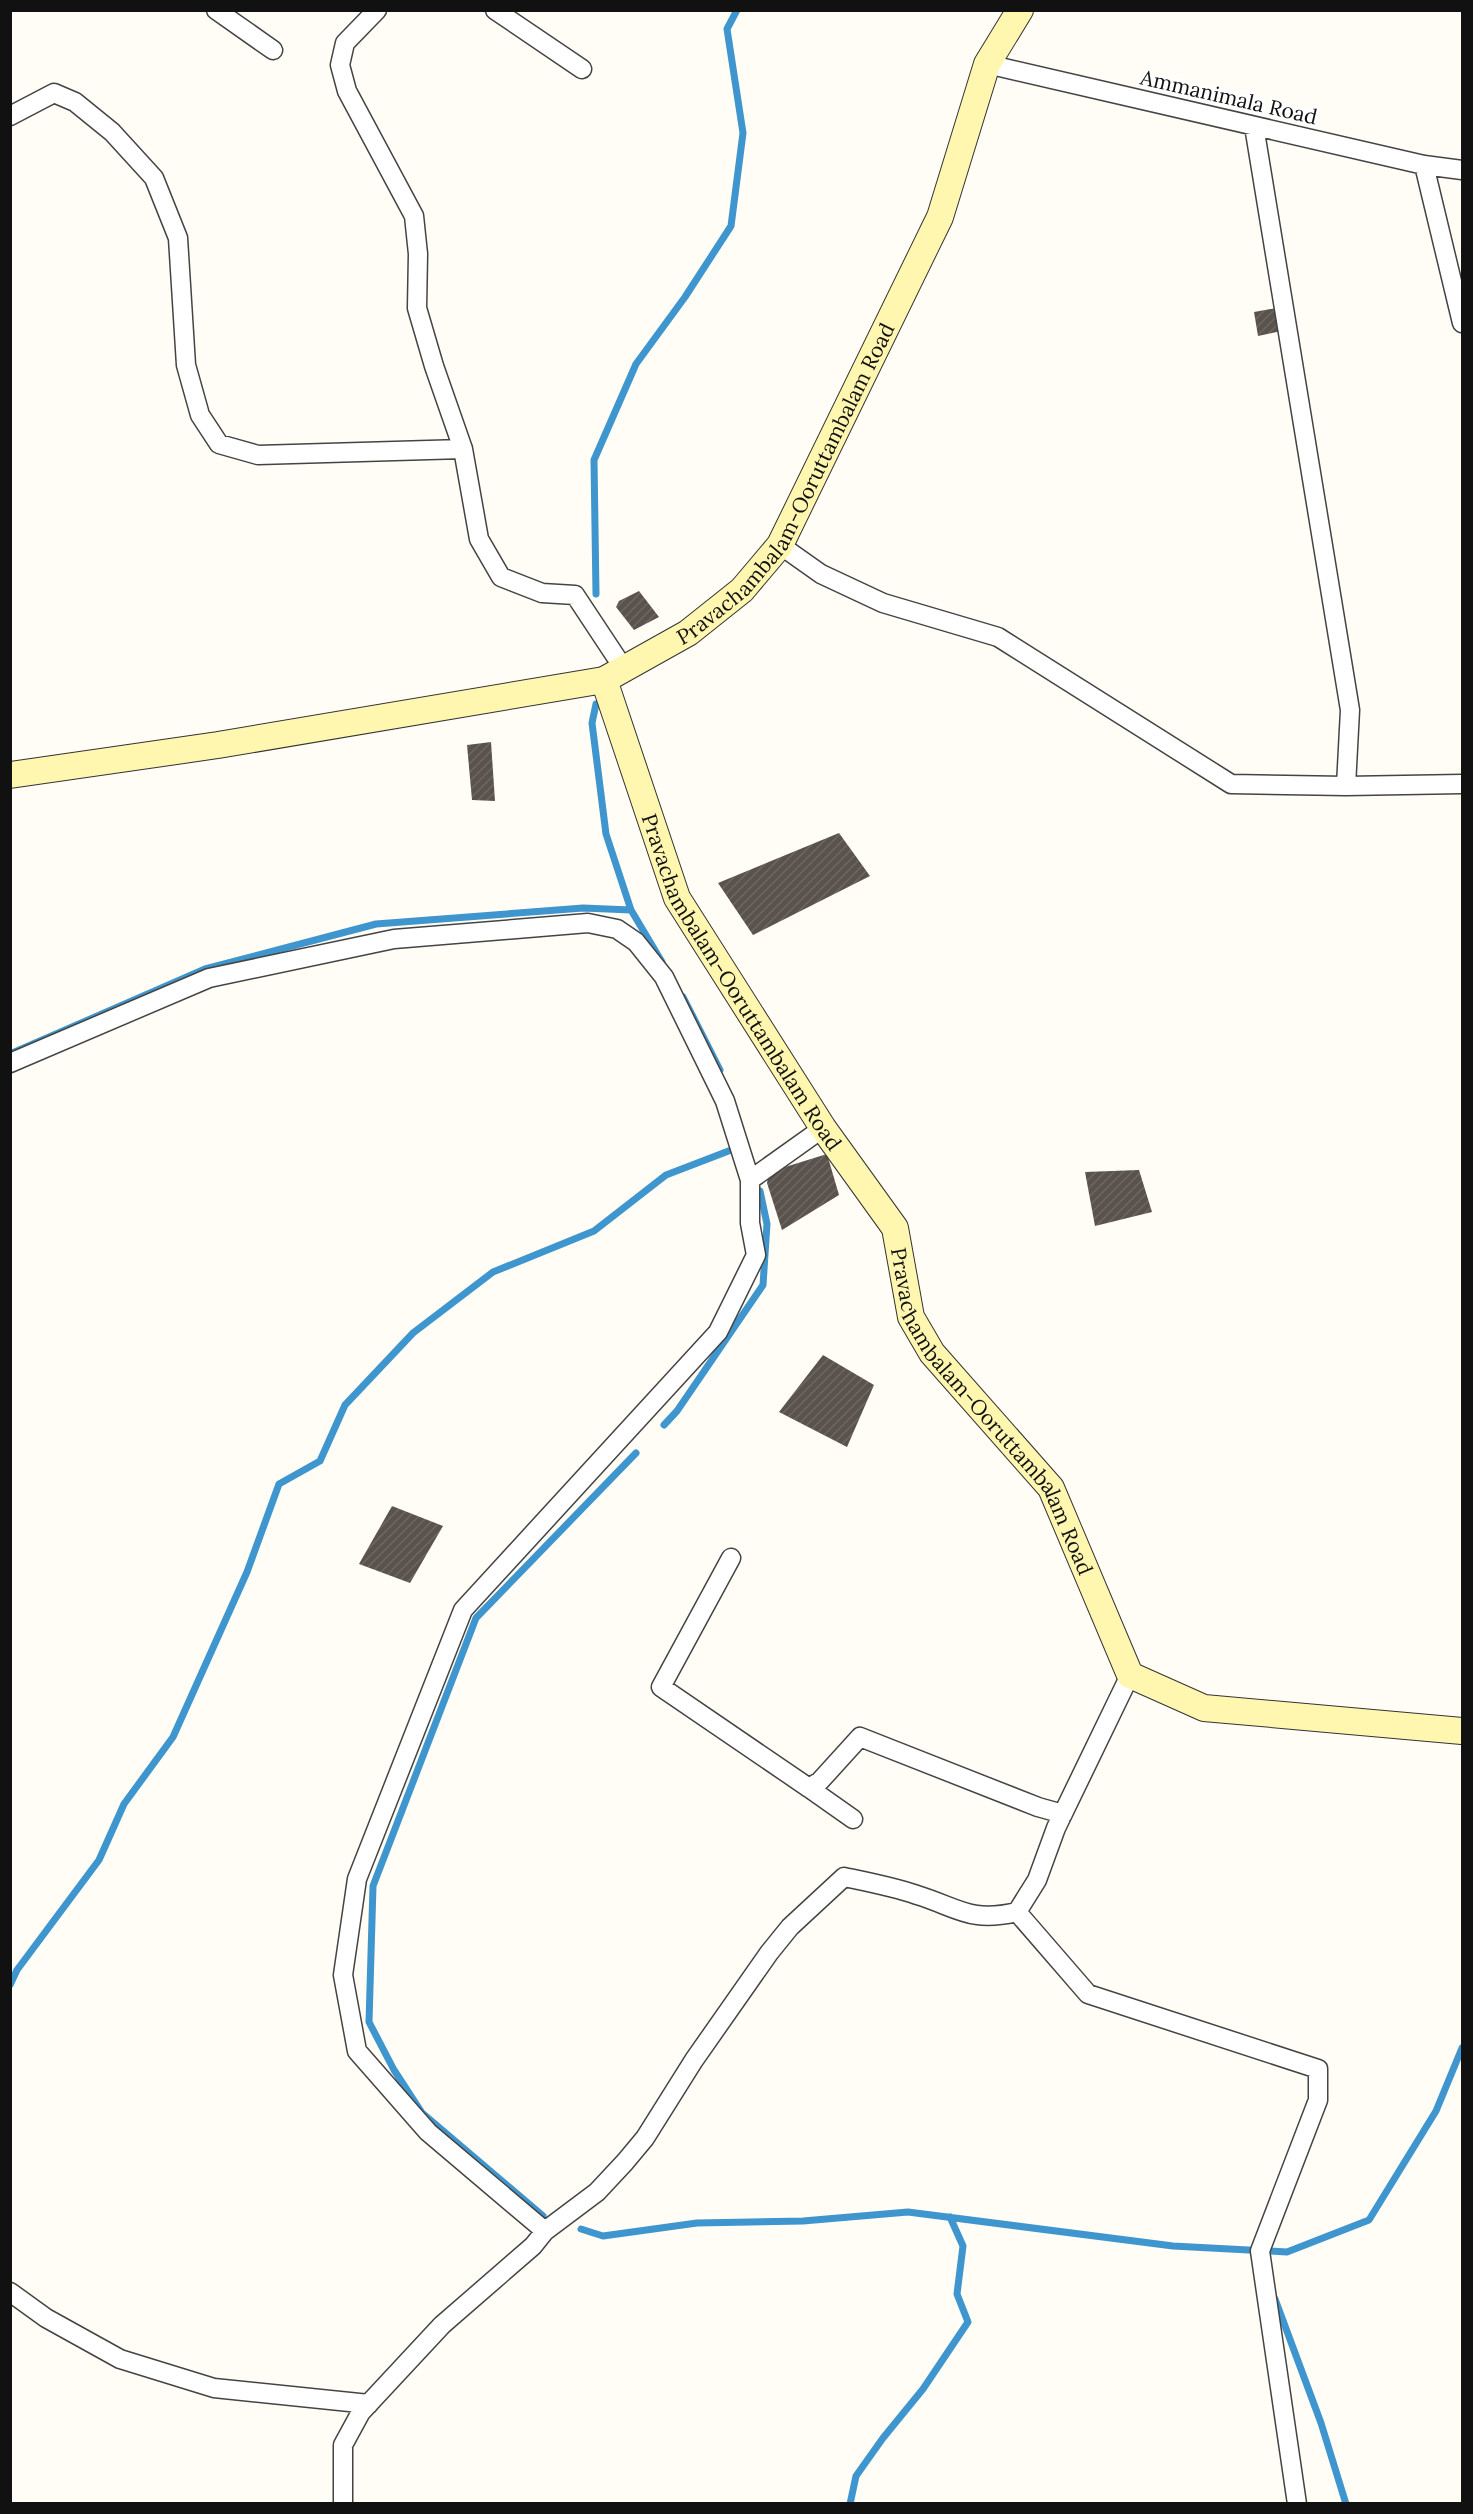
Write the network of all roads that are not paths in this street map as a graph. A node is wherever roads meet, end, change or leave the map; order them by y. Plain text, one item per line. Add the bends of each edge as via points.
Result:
1 (216, 10) edge
2 (377, 10) edge
3 (495, 10) edge
4 (1020, 10) edge
5 (273, 50) dead end
6 (987, 64) junction
7 (582, 69) dead end
8 (10, 116) edge
9 (1254, 126) junction
10 (1424, 165) junction
11 (1462, 170) edge
12 (1462, 323) edge
13 (463, 449) junction
14 (780, 545) junction
15 (614, 675) junction
16 (10, 775) edge
17 (1462, 784) edge
18 (1346, 786) junction
19 (10, 1063) edge
20 (823, 1128) junction
21 (750, 1180) junction
22 (731, 1558) dead end
23 (1130, 1675) junction
24 (1462, 1731) edge
25 (809, 1788) junction
26 (1063, 1814) junction
27 (853, 1819) dead end
28 (1017, 1912) junction
29 (545, 2231) junction
30 (10, 2292) edge
31 (369, 2403) junction
32 (343, 2504) edge
33 (1297, 2504) edge

1 - 5 street
2 - 13 street via 345,43 340,65 347,91 414,216 417,308
3 - 7 street
4 - 6 street, Pravachambalam-Ooruttambalam Road
6 - 9 street, Ammanimala Road
6 - 14 street, Pravachambalam-Ooruttambalam Road via 940,217
8 - 13 street via 54,93 64,97 112,132 154,178 178,238 186,365 200,415 219,444 258,454
9 - 10 street, Ammanimala Road
9 - 18 street via 1350,710
10 - 11 street, Ammanimala Road
10 - 12 street
13 - 15 street via 479,539 501,577 542,593 575,595
14 - 15 street, Pravachambalam-Ooruttambalam Road via 742,590 688,633
14 - 18 street via 821,574 883,603 998,637 1231,784
15 - 16 street via 218,746
15 - 20 street, Pravachambalam-Ooruttambalam Road via 677,898
17 - 18 street
19 - 21 street via 209,978 394,939 588,923 617,929 636,942 664,977 725,1101
20 - 21 street
20 - 23 street, Pravachambalam-Ooruttambalam Road via 895,1228 911,1317 932,1353 1051,1488
21 - 29 street via 750,1222 756,1255 718,1332 463,1610 357,1879 343,1976 357,2051 428,2132
22 - 25 street via 661,1687
23 - 24 street via 1204,1708
23 - 26 street
25 - 26 street via 860,1737 1038,1808
25 - 27 street
26 - 28 street via 1036,1880
28 - 29 street via 999,1917 967,1915 918,1895 844,1877 789,1927 769,1953 625,2162 597,2192
28 - 33 street via 1088,1994 1318,2069 1318,2100 1260,2251
29 - 31 street via 442,2325
30 - 31 street via 46,2318 120,2359 214,2388
31 - 32 street via 343,2445

